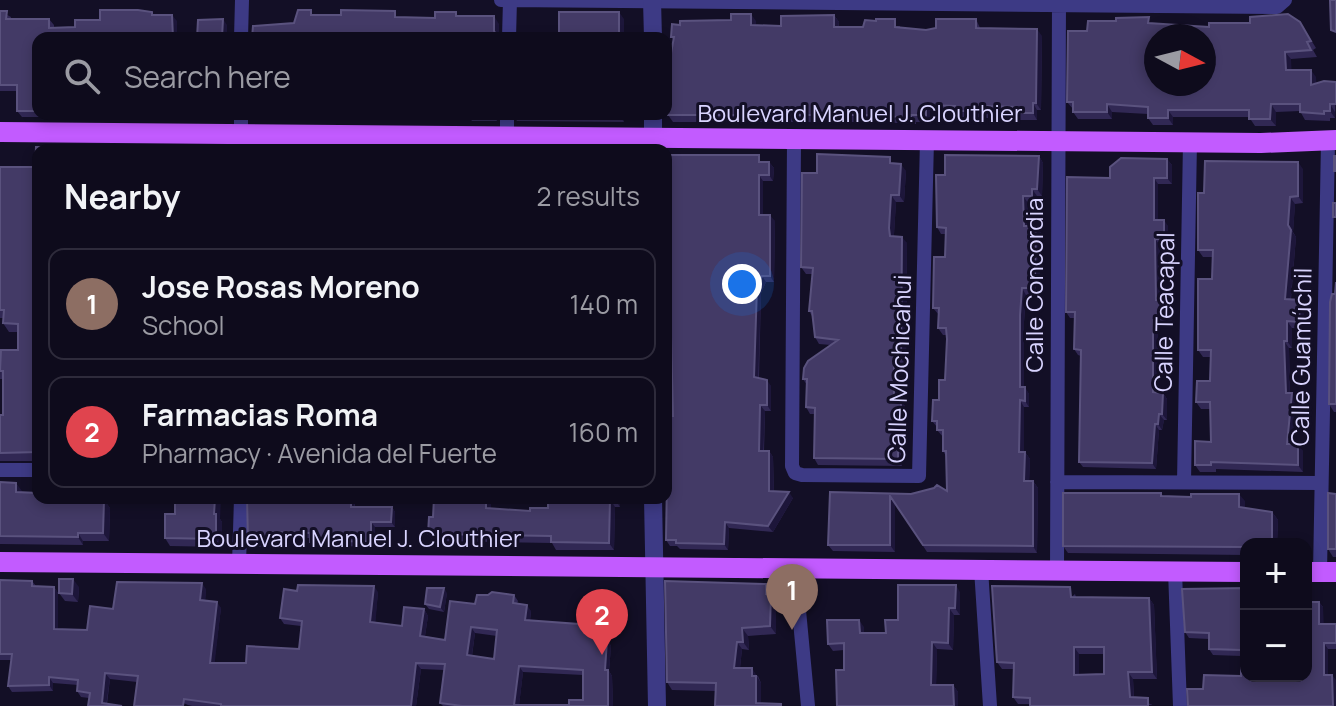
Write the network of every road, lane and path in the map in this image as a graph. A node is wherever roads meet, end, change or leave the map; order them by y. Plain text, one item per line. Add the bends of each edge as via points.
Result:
1 (242, 0) edge
2 (501, 0) edge
3 (510, 0) edge
4 (652, 0) edge
5 (1284, 1) edge
6 (1059, 3) edge
7 (241, 32) edge
8 (509, 32) edge
9 (653, 32) edge
10 (507, 120) edge
11 (653, 120) edge
12 (0, 132) edge
13 (241, 133) edge
14 (794, 139) junction
15 (927, 140) junction
16 (1057, 141) junction
17 (1332, 141) edge
18 (109, 142) edge
19 (1190, 142) junction
20 (373, 143) edge
21 (506, 144) edge
22 (653, 144) edge
23 (0, 470) edge
24 (32, 470) edge
25 (1057, 482) junction
26 (1184, 482) junction
27 (1321, 483) junction
28 (241, 504) edge
29 (653, 504) edge
30 (0, 562) edge
31 (239, 564) junction
32 (653, 567) junction
33 (795, 568) junction
34 (981, 569) junction
35 (1057, 570) junction
36 (1175, 571) junction
37 (1240, 572) edge
38 (1321, 572) edge
39 (657, 706) edge
40 (808, 706) edge
41 (990, 706) edge
42 (1180, 706) edge

1 - 7 street
2 - 3 street
3 - 4 street
3 - 8 street
4 - 6 street
4 - 9 street
5 - 6 street via 1277,7
6 - 16 street, Calle Concordia
10 - 21 street
11 - 22 street
12 - 18 main road, Boulevard Manuel J. Clouthier
13 - 18 main road, Boulevard Manuel J. Clouthier
13 - 20 main road, Boulevard Manuel J. Clouthier
14 - 15 main road, Boulevard Manuel J. Clouthier
14 - 15 street, Calle Mochicahui via 792,466 802,475 919,476
14 - 22 main road, Boulevard Manuel J. Clouthier
15 - 16 main road, Boulevard Manuel J. Clouthier
16 - 19 main road, Boulevard Manuel J. Clouthier
16 - 25 street, Calle Concordia
17 - 19 main road, Boulevard Manuel J. Clouthier
17 - 27 street, Calle Guamúchil
19 - 26 street, Calle Teacapal
20 - 21 main road, Boulevard Manuel J. Clouthier
21 - 22 main road, Boulevard Manuel J. Clouthier
23 - 24 street
25 - 26 street
25 - 35 street, Calle Concordia
26 - 27 street
27 - 38 street, Calle Guamúchil
28 - 31 street
29 - 32 street
30 - 31 main road, Boulevard Manuel J. Clouthier
31 - 32 main road, Boulevard Manuel J. Clouthier
32 - 33 main road, Boulevard Manuel J. Clouthier
32 - 39 street
33 - 34 main road, Boulevard Manuel J. Clouthier
33 - 40 street
34 - 35 main road, Boulevard Manuel J. Clouthier
34 - 41 street
35 - 36 main road, Boulevard Manuel J. Clouthier
36 - 37 main road, Boulevard Manuel J. Clouthier
36 - 42 street

